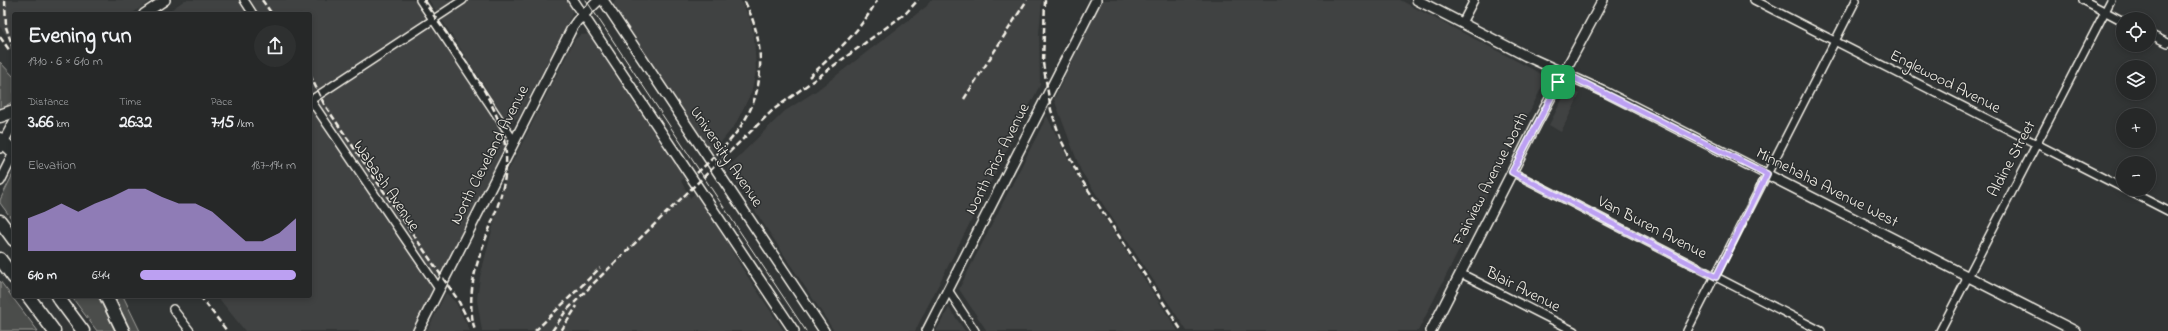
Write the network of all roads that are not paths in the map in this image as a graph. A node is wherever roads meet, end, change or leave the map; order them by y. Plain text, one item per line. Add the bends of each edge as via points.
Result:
1 (165, 0) edge
2 (244, 0) edge
3 (420, 0) edge
4 (463, 0) edge
5 (573, 0) edge
6 (599, 0) edge
7 (604, 0) edge
8 (1096, 0) edge
9 (1417, 0) edge
10 (1474, 0) edge
11 (1603, 0) edge
12 (1754, 0) edge
13 (1856, 0) edge
14 (2083, 0) edge
15 (2110, 0) edge
16 (2105, 11) junction
17 (147, 12) edge
18 (252, 12) edge
19 (583, 15) junction
20 (2116, 16) edge
21 (433, 19) junction
22 (1462, 23) junction
23 (2156, 37) edge
24 (1834, 42) junction
25 (2168, 43) edge
26 (1564, 73) junction
27 (312, 98) edge
28 (312, 102) edge
29 (12, 112) edge
30 (0, 116) edge
31 (12, 125) edge
32 (514, 141) junction
33 (1, 143) edge
34 (2036, 144) junction
35 (12, 151) edge
36 (12, 156) edge
37 (1512, 172) junction
38 (1767, 174) junction
39 (1, 178) edge
40 (2116, 185) edge
41 (2138, 196) edge
42 (2168, 211) edge
43 (0, 222) edge
44 (12, 237) edge
45 (0, 260) edge
46 (1460, 273) junction
47 (12, 275) edge
48 (1968, 276) junction
49 (1716, 277) junction
50 (440, 289) junction
51 (948, 290) junction
52 (29, 298) edge
53 (58, 298) edge
54 (107, 298) edge
55 (174, 310) dead end
56 (54, 331) edge
57 (83, 331) edge
58 (123, 331) edge
59 (190, 331) edge
60 (418, 331) edge
61 (794, 331) edge
62 (824, 331) edge
63 (927, 331) edge
64 (975, 331) edge
65 (1431, 331) edge
66 (1574, 331) edge
67 (1688, 331) edge
68 (1821, 331) edge
69 (1940, 331) edge
70 (2075, 331) edge

1 - 17 street
2 - 18 street
3 - 21 street
4 - 21 street
5 - 19 street
6 - 19 street, North Cleveland Avenue
7 - 62 street, University Avenue
8 - 51 street, North Prior Avenue
9 - 22 street, Minnehaha Avenue West
10 - 22 street
11 - 26 street, Fairview Avenue North
12 - 24 street, Englewood Avenue
13 - 24 street
14 - 16 street
15 - 16 street, Aldine Street
16 - 20 street
16 - 34 street, Aldine Street
19 - 32 street, North Cleveland Avenue via 572,28
19 - 61 street
21 - 27 street
21 - 32 street
22 - 26 street, Minnehaha Avenue West
23 - 25 street
24 - 34 street, Englewood Avenue
24 - 38 street
26 - 37 street, Fairview Avenue North
26 - 38 street, Minnehaha Avenue West
28 - 50 street, Wabash Avenue
29 - 30 highway
31 - 33 street
32 - 50 street, North Cleveland Avenue
33 - 35 highway
34 - 40 street, Englewood Avenue
34 - 48 street, Aldine Street
36 - 39 street
37 - 46 street, Fairview Avenue North
37 - 49 street, Van Buren Avenue
38 - 48 street, Minnehaha Avenue West
38 - 49 street
41 - 42 street, Englewood Avenue
43 - 44 highway
45 - 47 highway
46 - 65 street, Fairview Avenue North
46 - 66 street, Blair Avenue
48 - 69 street, Aldine Street
48 - 70 street, Minnehaha Avenue West
49 - 67 street
49 - 68 street, Van Buren Avenue
50 - 60 street, North Cleveland Avenue
51 - 63 street, North Prior Avenue
51 - 64 street
52 - 56 highway
53 - 57 highway
54 - 58 highway
55 - 59 street

